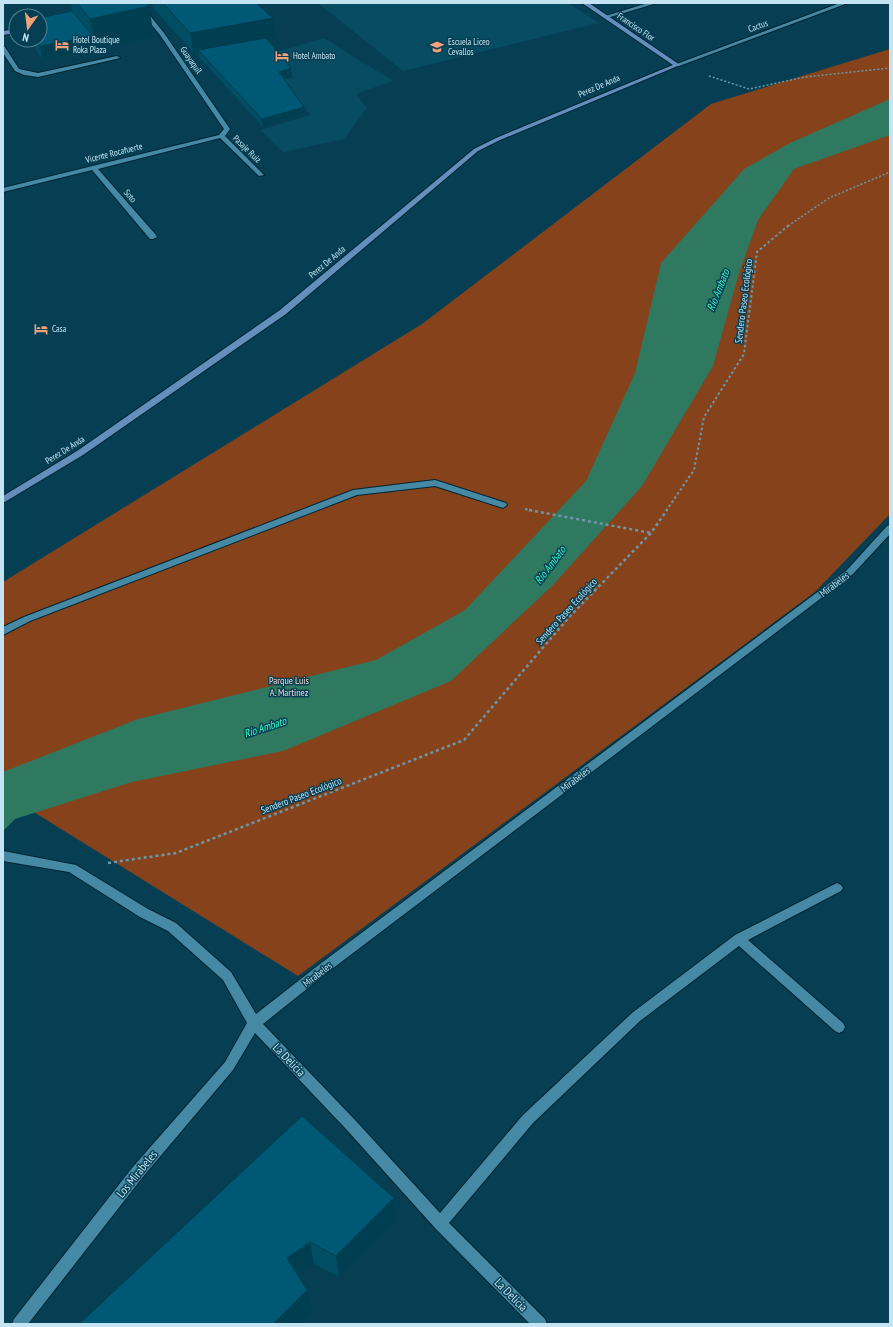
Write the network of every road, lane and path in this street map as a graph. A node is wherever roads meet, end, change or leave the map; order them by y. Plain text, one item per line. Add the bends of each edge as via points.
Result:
1 (148, 3) edge
2 (584, 3) edge
3 (654, 3) edge
4 (845, 3) edge
5 (136, 5) edge
6 (605, 16) junction
7 (3, 48) edge
8 (117, 58) dead end
9 (677, 65) junction
10 (890, 68) edge
11 (221, 136) junction
12 (93, 167) junction
13 (890, 172) edge
14 (261, 175) dead end
15 (3, 190) edge
16 (153, 236) dead end
17 (3, 500) edge
18 (503, 504) joint
19 (890, 528) edge
20 (651, 533) junction
21 (3, 631) edge
22 (3, 856) edge
23 (72, 868) junction
24 (837, 888) dead end
25 (739, 939) junction
26 (254, 1023) junction
27 (839, 1027) dead end
28 (440, 1223) junction
29 (19, 1324) edge
30 (540, 1324) edge

1 - 5 main road
2 - 6 main road, Francisco Flor
3 - 6 street
4 - 9 street, Cactus
5 - 11 street, Guayaquil via 162,34 227,130
6 - 9 main road, Francisco Flor
7 - 8 street via 17,70 38,75
9 - 10 path via 750,89 805,77
9 - 17 main road, Perez De Anda via 476,150 284,312 80,453
11 - 12 street, Vicente Rocafuerte
11 - 14 street, Pasaje Ruiz
12 - 15 street, Vicente Rocafuerte
12 - 16 street, Soto
13 - 20 path, Sendero Paseo Ecológico via 829,198 790,224 757,252 744,354 704,417 694,470
18 - 20 path
18 - 21 street via 435,483 356,492 27,619
19 - 26 street, Mirabeles via 850,572
20 - 23 path, Sendero Paseo Ecológico via 570,616 464,740 176,853
22 - 23 street, La Delicia
23 - 26 street, La Delicia via 144,913 172,927 227,976
24 - 25 street
25 - 27 street
25 - 28 street via 636,1017 528,1119
26 - 28 street, La Delicia
26 - 29 street, Los Mirabeles via 229,1066 137,1173
28 - 30 street, La Delicia

